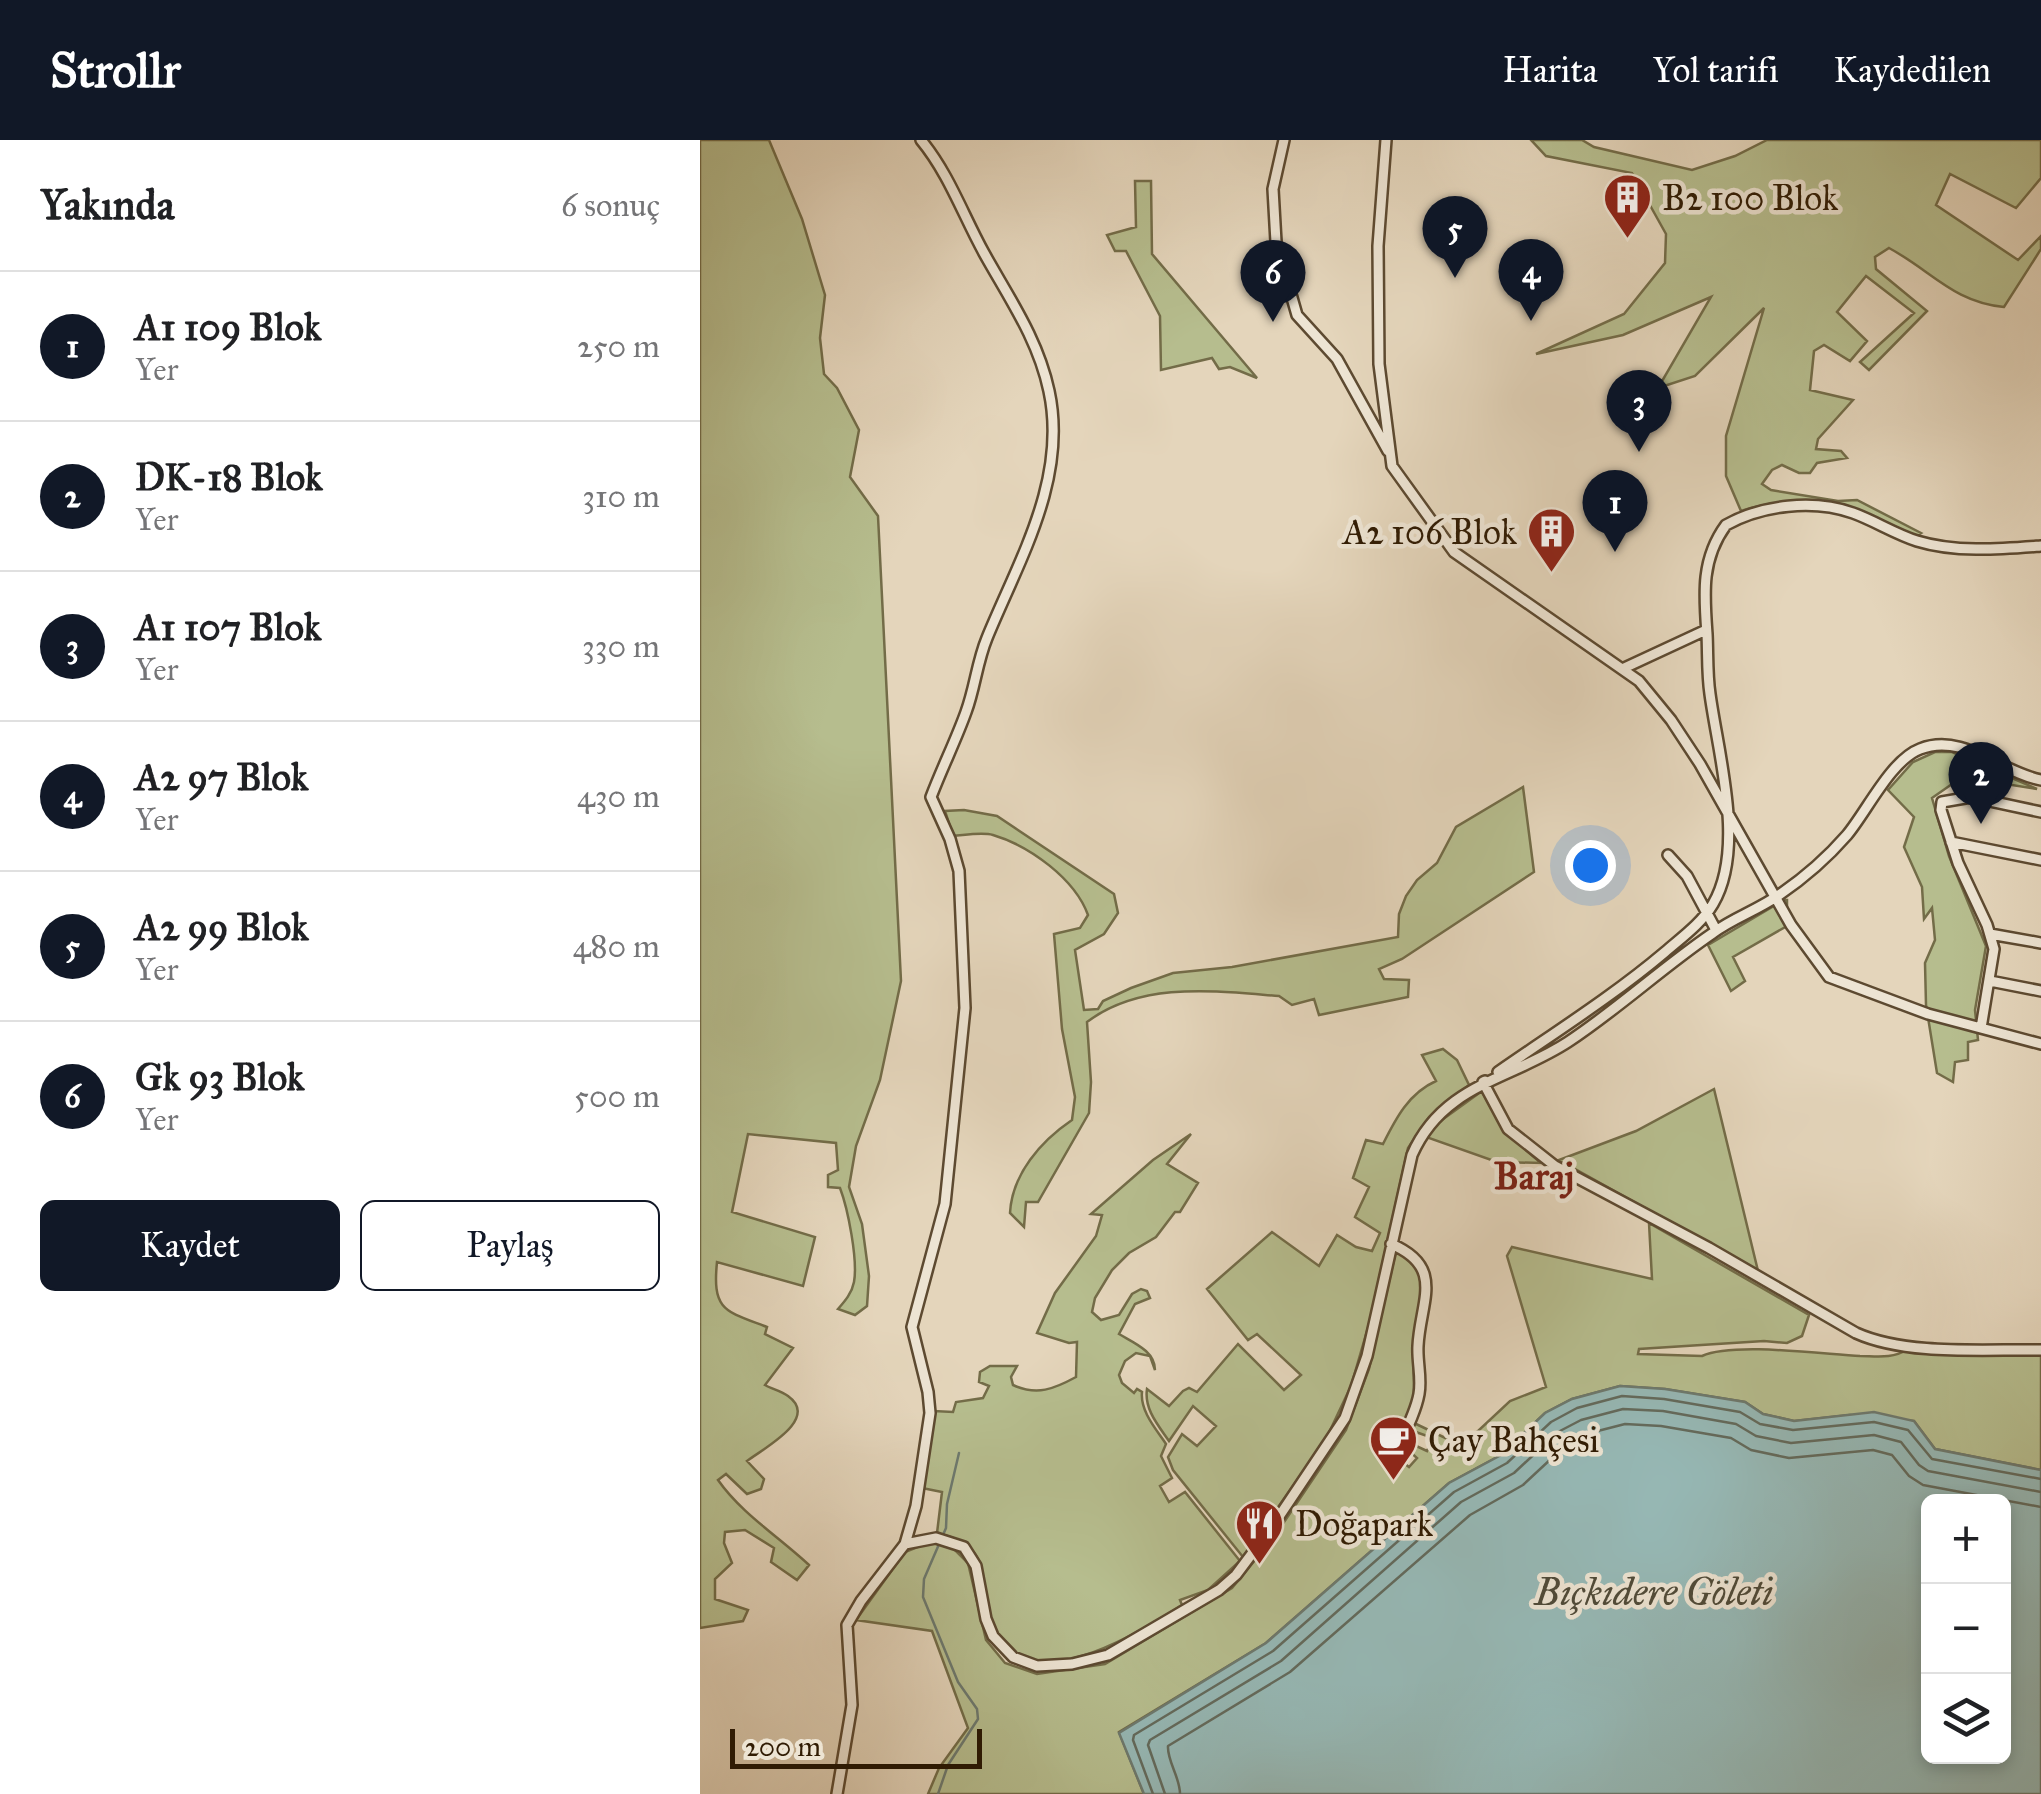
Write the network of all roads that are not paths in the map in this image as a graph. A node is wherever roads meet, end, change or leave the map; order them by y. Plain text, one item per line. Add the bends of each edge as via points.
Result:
1 (921, 140) edge
2 (1284, 140) edge
3 (1386, 140) edge
4 (1392, 458) junction
5 (2041, 546) edge
6 (1706, 630) junction
7 (1622, 669) junction
8 (2041, 780) edge
9 (2041, 812) edge
10 (1726, 813) junction
11 (1951, 842) junction
12 (1668, 854) dead end
13 (2041, 860) edge
14 (1776, 897) junction
15 (1706, 914) junction
16 (1716, 930) junction
17 (1990, 934) junction
18 (2041, 943) edge
19 (1990, 981) junction
20 (2041, 991) edge
21 (1981, 1028) junction
22 (2041, 1044) edge
23 (1483, 1082) junction
24 (1392, 1244) junction
25 (2041, 1350) edge
26 (1392, 1460) dead end
27 (905, 1544) junction
28 (837, 1794) edge

1 - 27 street via 942,167 1036,347 1052,433 1040,513 931,796 958,871 965,1008 945,1204 912,1327 930,1413
2 - 4 street via 1273,189 1276,242 1297,315 1337,359
3 - 4 street via 1378,246 1380,364
4 - 7 street via 1454,552
5 - 6 street via 1938,546 1835,508 1761,510 1726,524 1717,536 1704,580
6 - 7 street
6 - 10 street
7 - 10 street via 1671,720
8 - 14 street via 1957,746 1915,751 1837,846
9 - 11 street via 1971,797 1942,802
10 - 14 street
10 - 15 street via 1725,866
11 - 13 street
11 - 17 street
12 - 15 street via 1688,876
14 - 16 street
14 - 21 street via 1828,978
15 - 16 street
15 - 23 street via 1626,983
16 - 23 street via 1566,1044
17 - 18 street
17 - 19 street
19 - 20 street
19 - 21 street
21 - 22 street
23 - 24 street via 1422,1132
23 - 25 street via 1508,1129 1555,1166 1856,1333 1909,1346
24 - 26 street via 1415,1258 1427,1294 1419,1395
24 - 27 street via 1367,1356 1345,1418 1245,1563 1211,1596 1108,1655 1037,1666 1012,1658 993,1636 969,1552 936,1538
27 - 28 street via 847,1625 852,1705

